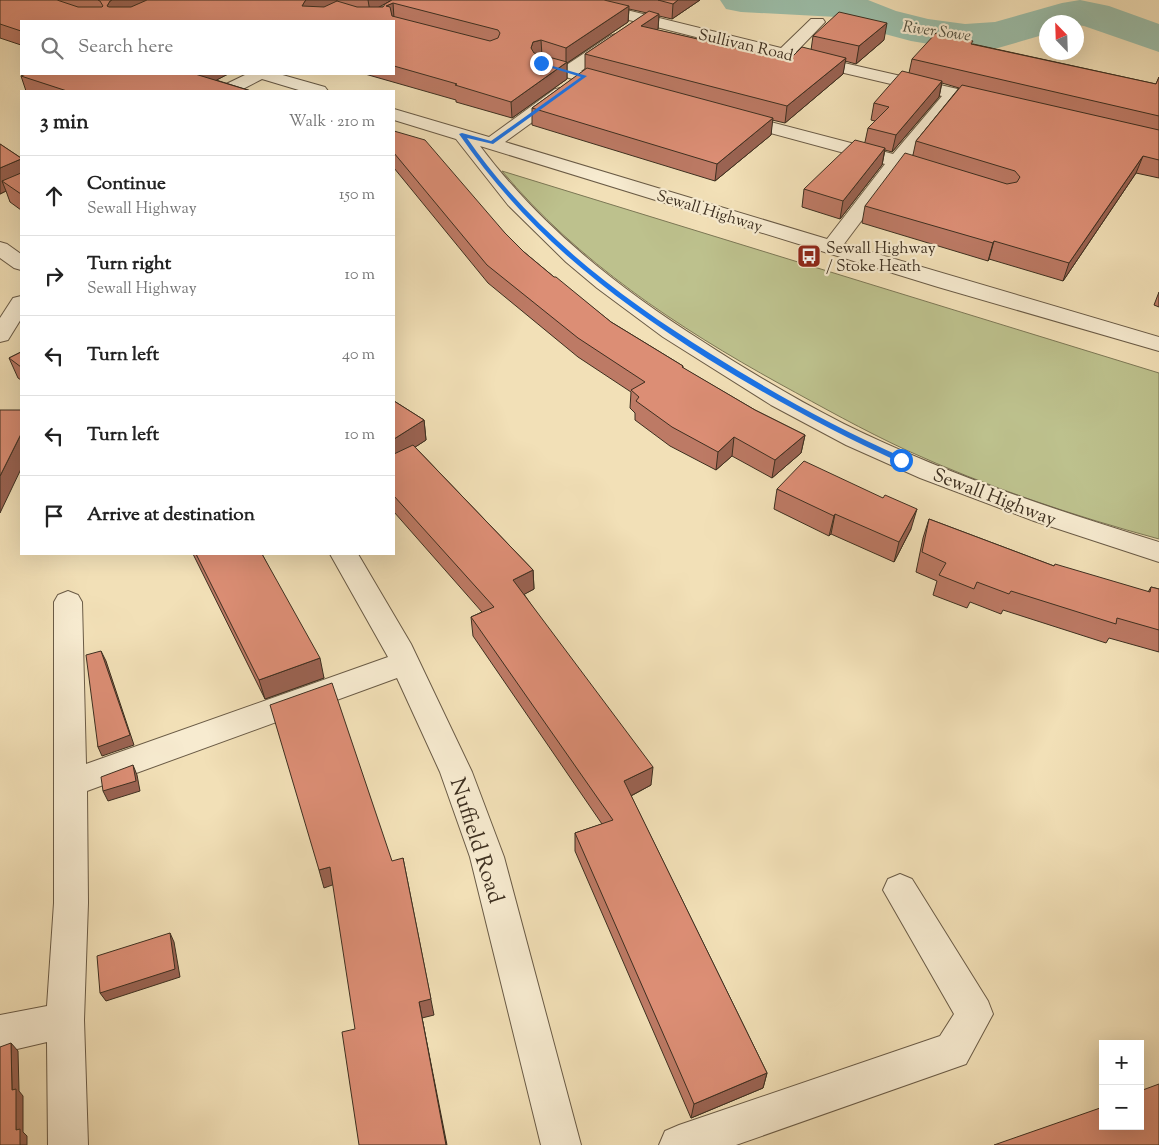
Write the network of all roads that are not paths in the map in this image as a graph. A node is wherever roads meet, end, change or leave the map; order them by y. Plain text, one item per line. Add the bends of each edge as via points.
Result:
1 (567, 0) edge
2 (645, 20) junction
3 (817, 22) dead end
4 (785, 54) junction
5 (550, 66) edge
6 (576, 74) junction
7 (259, 75) edge
8 (264, 75) edge
9 (228, 90) edge
10 (317, 90) edge
11 (630, 90) edge
12 (953, 93) junction
13 (1009, 106) edge
14 (395, 114) edge
15 (720, 114) edge
16 (462, 134) junction
17 (492, 143) junction
18 (897, 161) junction
19 (933, 172) edge
20 (832, 247) junction
21 (0, 248) edge
22 (20, 263) edge
23 (20, 304) edge
24 (0, 335) edge
25 (20, 339) edge
26 (1159, 344) edge
27 (0, 350) edge
28 (1159, 552) edge
29 (345, 555) edge
30 (68, 602) dead end
31 (405, 663) junction
32 (71, 783) junction
33 (900, 890) dead end
34 (65, 1020) junction
35 (0, 1034) edge
36 (68, 1145) edge
37 (561, 1145) edge
38 (679, 1145) edge

1 - 2 street, Sullivan Road
2 - 4 street, Sullivan Road
2 - 6 street
3 - 4 street
4 - 12 street, Sullivan Road
5 - 6 street
6 - 11 street
6 - 17 street
7 - 9 street
8 - 10 street
12 - 13 street, Sullivan Road
12 - 18 street
14 - 16 street, Sewall Highway
15 - 18 street
16 - 17 street, Sewall Highway
16 - 28 street, Sewall Highway via 486,170 557,245 656,322 752,384 855,439 952,482 1083,529
17 - 20 street, Sewall Highway
18 - 19 street
18 - 20 street
20 - 26 street, Sewall Highway
21 - 22 street
23 - 24 street
25 - 27 street
29 - 31 street, Nuffield Road
30 - 32 street
31 - 32 street
31 - 37 street, Nuffield Road via 456,772 487,857
32 - 34 street via 71,903
33 - 38 street via 975,1014 953,1051
34 - 35 street
34 - 36 street

